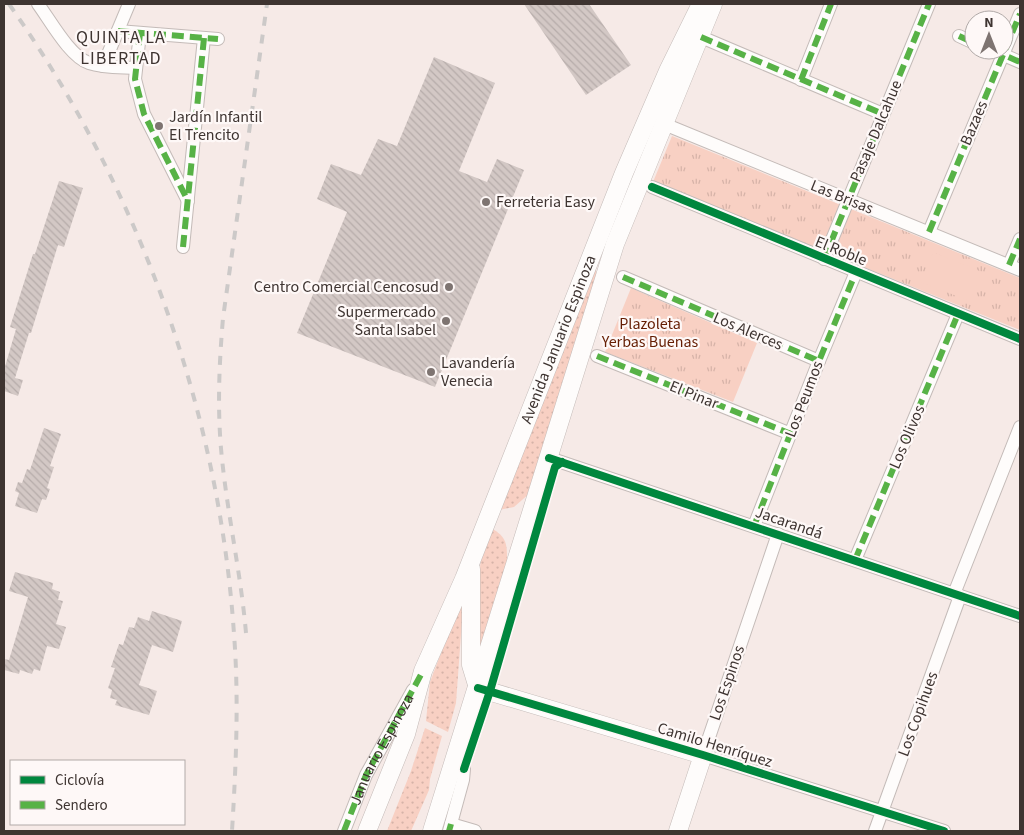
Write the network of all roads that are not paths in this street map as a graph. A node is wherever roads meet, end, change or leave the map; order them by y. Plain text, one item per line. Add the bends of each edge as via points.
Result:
1 (38, 4) edge
2 (129, 4) edge
3 (701, 4) edge
4 (713, 4) edge
5 (831, 4) edge
6 (929, 4) edge
7 (118, 31) junction
8 (140, 33) junction
9 (959, 36) dead end
10 (701, 37) junction
11 (204, 38) junction
12 (964, 38) edge
13 (218, 39) dead end
14 (995, 60) edge
15 (103, 66) junction
16 (136, 68) junction
17 (801, 80) junction
18 (883, 114) junction
19 (664, 124) junction
20 (652, 187) dead end
21 (848, 199) junction
22 (188, 201) junction
23 (929, 232) junction
24 (1020, 239) edge
25 (183, 247) dead end
26 (824, 259) junction
27 (1015, 268) edge
28 (856, 272) junction
29 (623, 277) dead end
30 (958, 314) junction
31 (1020, 340) edge
32 (597, 356) dead end
33 (819, 361) junction
34 (1020, 427) edge
35 (791, 434) junction
36 (549, 458) junction
37 (754, 526) junction
38 (778, 534) junction
39 (855, 560) junction
40 (470, 561) junction
41 (957, 595) junction
42 (1020, 616) edge
43 (423, 671) junction
44 (478, 688) junction
45 (459, 747) junction
46 (703, 755) junction
47 (882, 812) junction
48 (450, 828) edge
49 (344, 831) edge
50 (367, 831) edge
51 (432, 831) edge
52 (475, 831) edge
53 (678, 831) edge
54 (875, 831) edge
55 (944, 831) edge

1 - 15 street via 77,55
2 - 7 street
3 - 40 main road, Avenida Januario Espinoza via 624,173
4 - 10 main road, Avenida Januario Espinoza
5 - 17 street
6 - 18 street, Pasaje Dalcahue
7 - 8 street
7 - 15 street
8 - 11 street
8 - 16 street
9 - 12 street
10 - 17 street
10 - 19 main road, Avenida Januario Espinoza
11 - 13 street
11 - 22 street
14 - 23 street, Bazaes
15 - 16 street
16 - 22 street via 135,79 144,114
17 - 18 street
18 - 21 street, Pasaje Dalcahue
19 - 21 street, Las Brisas
19 - 36 main road, Avenida Januario Espinoza via 615,244
20 - 26 street, El Roble
21 - 23 street, Las Brisas
21 - 26 street, Pasaje Dalcahue
22 - 25 street
23 - 27 street, Las Brisas
24 - 27 street
26 - 28 street, El Roble
28 - 30 street, El Roble
28 - 33 street, Los Peumos
29 - 33 street, Los Alerces
30 - 31 street, El Roble
30 - 39 street, Los Olivos
32 - 35 street, El Pinar
33 - 35 street, Los Peumos
34 - 41 street, Los Copihues
35 - 37 street, Los Peumos
36 - 37 street, Jacarandá
36 - 44 main road, Avenida Januario Espinoza
37 - 38 street, Jacarandá
38 - 39 street, Jacarandá
38 - 46 street, Los Espinos
39 - 41 street, Jacarandá
40 - 43 main road, Januario Espinoza
40 - 44 main road, Avenida Januario Espinoza via 471,665
41 - 42 street, Jacarandá
41 - 47 street, Los Copihues
43 - 49 street, Januario Espinoza via 366,775
43 - 50 main road, Januario Espinoza via 406,734
44 - 45 main road, Avenida Januario Espinoza
44 - 46 main road, Camilo Henríquez
45 - 48 street via 463,780
45 - 51 main road, Avenida Januario Espinoza
46 - 47 street, Camilo Henríquez
46 - 53 main road, Los Espinos
47 - 54 street, Los Copihues
47 - 55 street, Camilo Henríquez
48 - 52 street

